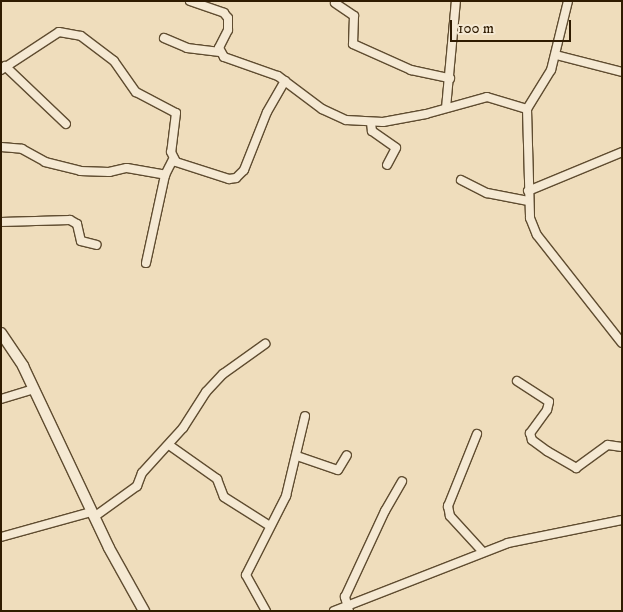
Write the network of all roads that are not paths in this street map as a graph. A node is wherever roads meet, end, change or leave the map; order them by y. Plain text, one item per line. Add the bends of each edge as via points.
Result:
1 (190, 1) edge
2 (456, 1) edge
3 (568, 1) edge
4 (335, 3) dead end
5 (164, 38) dead end
6 (220, 52) junction
7 (556, 55) junction
8 (3, 68) edge
9 (622, 72) edge
10 (450, 78) junction
11 (285, 81) junction
12 (446, 108) junction
13 (527, 109) junction
14 (371, 123) junction
15 (66, 124) dead end
16 (1, 147) edge
17 (622, 152) edge
18 (173, 159) junction
19 (387, 165) dead end
20 (165, 175) junction
21 (461, 180) dead end
22 (528, 191) junction
23 (528, 201) junction
24 (1, 222) edge
25 (98, 244) dead end
26 (146, 263) dead end
27 (2, 336) edge
28 (622, 343) edge
29 (265, 344) dead end
30 (517, 381) dead end
31 (34, 389) junction
32 (1, 399) edge
33 (305, 416) dead end
34 (477, 434) dead end
35 (169, 445) junction
36 (622, 447) edge
37 (347, 455) dead end
38 (296, 456) junction
39 (402, 482) dead end
40 (92, 515) junction
41 (622, 520) edge
42 (270, 526) junction
43 (1, 537) edge
44 (483, 552) junction
45 (348, 608) edge
46 (144, 611) edge
47 (266, 611) edge
48 (334, 611) edge

1 - 6 street via 224,13 228,18
2 - 10 street
3 - 7 street
4 - 10 street via 354,16 353,44 410,70
5 - 6 street via 187,48
6 - 11 street via 228,59
7 - 9 street
7 - 13 street via 551,70
8 - 15 street
8 - 18 street via 59,32 81,36 114,60 136,92 176,113
10 - 12 street
11 - 14 street via 334,115
11 - 18 street via 267,112 241,175 229,179 189,168
12 - 13 street via 491,97
12 - 14 street
13 - 22 street
14 - 19 street via 372,131 396,148
16 - 20 street via 22,149 45,162 80,171 109,172 127,168
17 - 22 street
18 - 20 street
20 - 26 street
21 - 23 street via 487,193
22 - 23 street
23 - 28 street via 532,226 537,235
24 - 25 street via 70,220 77,224 81,241
27 - 31 street
29 - 35 street via 224,374 206,392
30 - 36 street via 549,402 530,434 536,444 576,468 608,445
31 - 32 street
31 - 40 street
33 - 38 street
34 - 44 street via 448,506 450,516
35 - 40 street via 142,473 137,486
35 - 42 street via 216,479 224,498
37 - 38 street via 338,470
38 - 42 street via 286,496
39 - 45 street via 345,597
40 - 43 street
40 - 46 street
41 - 44 street via 508,543
42 - 47 street via 246,575
44 - 45 street
45 - 48 street

